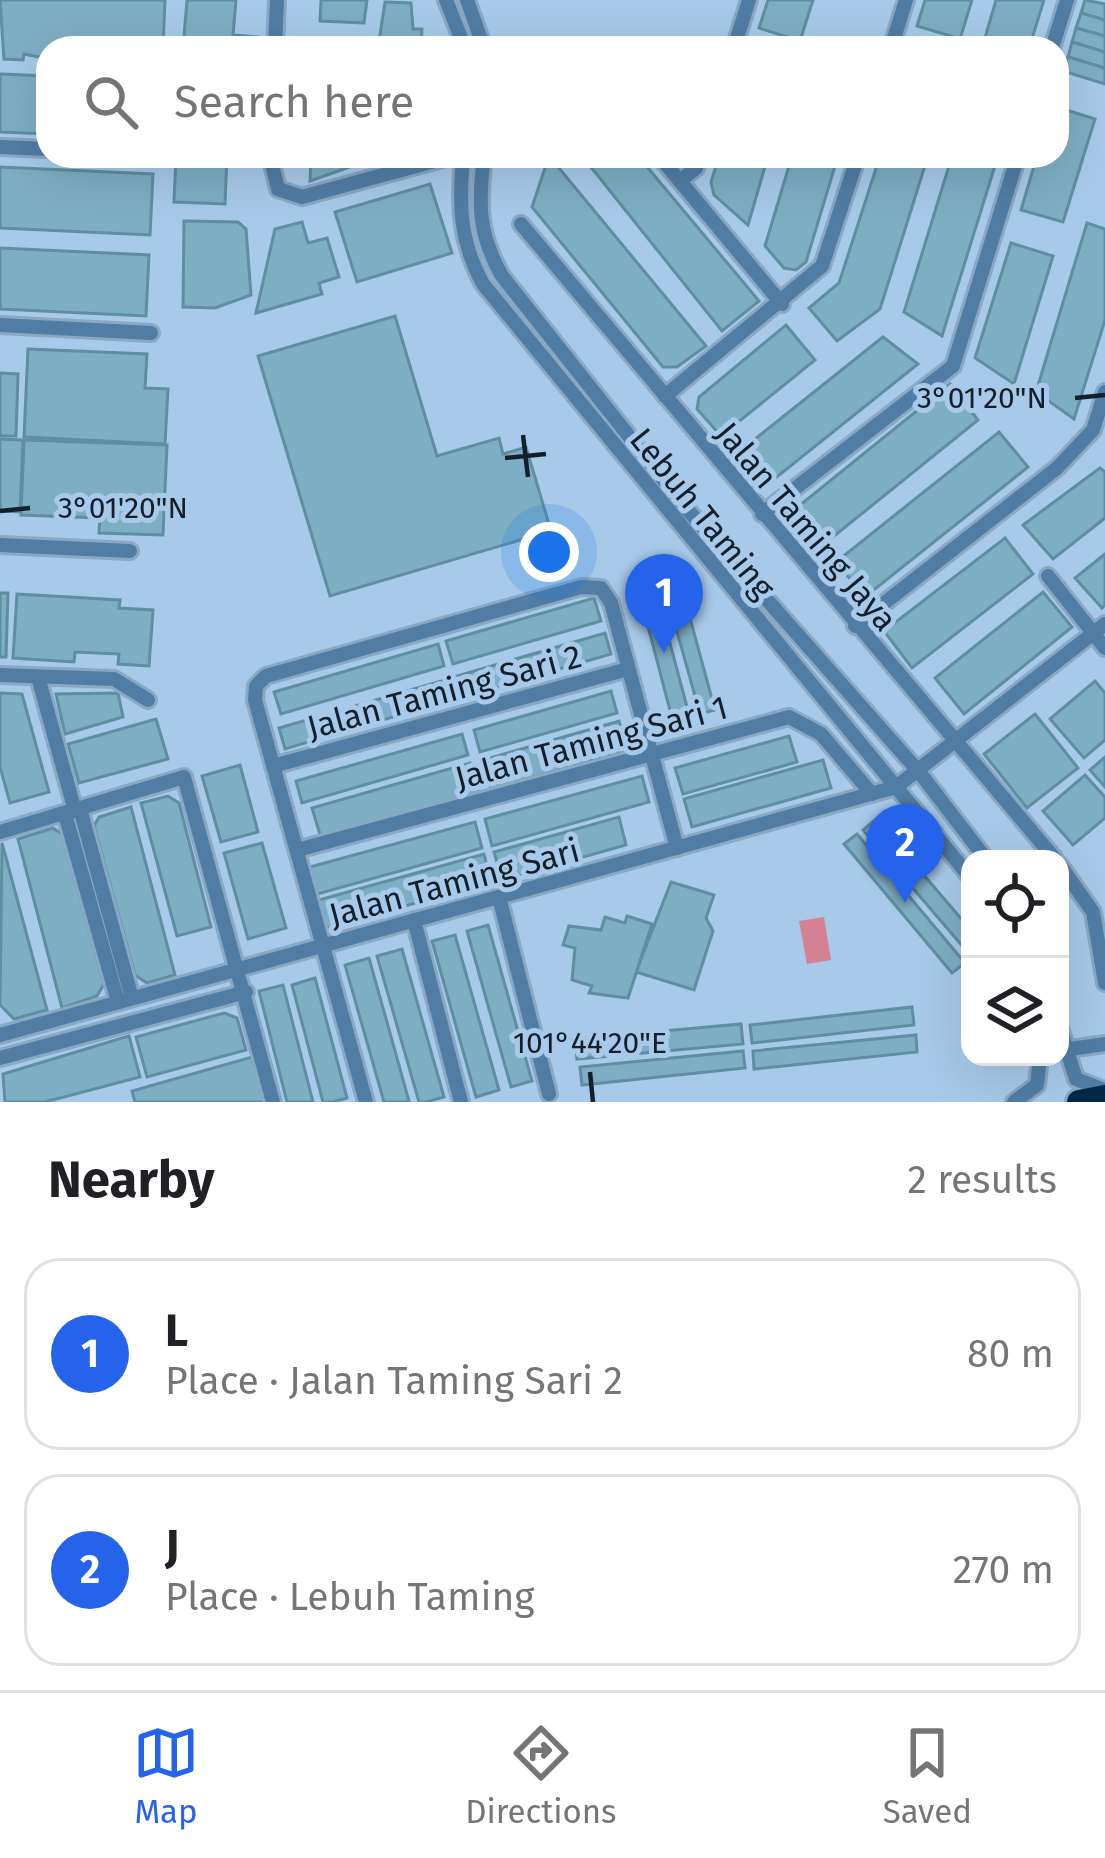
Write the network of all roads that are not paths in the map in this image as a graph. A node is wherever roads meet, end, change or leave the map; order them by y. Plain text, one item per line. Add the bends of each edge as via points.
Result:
1 (277, 0) edge
2 (446, 0) edge
3 (467, 0) edge
4 (749, 0) edge
5 (906, 0) edge
6 (1067, 0) edge
7 (276, 36) edge
8 (460, 36) edge
9 (480, 36) edge
10 (738, 36) edge
11 (895, 36) edge
12 (1056, 36) edge
13 (0, 147) edge
14 (36, 148) edge
15 (273, 168) edge
16 (409, 168) edge
17 (463, 168) edge
18 (483, 168) edge
19 (669, 168) edge
20 (696, 168) edge
21 (854, 168) edge
22 (1014, 168) edge
23 (680, 182) junction
24 (521, 224) dead end
25 (782, 304) junction
26 (0, 326) edge
27 (151, 333) dead end
28 (1105, 392) edge
29 (665, 396) junction
30 (761, 514) junction
31 (0, 545) edge
32 (130, 550) dead end
33 (1048, 576) dead end
34 (855, 626) junction
35 (1099, 629) edge
36 (1105, 648) edge
37 (628, 669) junction
38 (0, 675) edge
39 (38, 676) junction
40 (148, 700) dead end
41 (955, 744) junction
42 (652, 754) junction
43 (273, 766) junction
44 (920, 773) junction
45 (896, 787) junction
46 (872, 794) junction
47 (73, 811) junction
48 (0, 832) edge
49 (677, 848) junction
50 (297, 850) junction
51 (979, 850) edge
52 (1048, 850) edge
53 (961, 866) edge
54 (1069, 877) edge
55 (500, 897) junction
56 (414, 920) junction
57 (323, 946) junction
58 (240, 969) junction
59 (1105, 983) edge
60 (246, 992) junction
61 (125, 1000) junction
62 (0, 1035) edge
63 (1105, 1044) edge
64 (1069, 1049) edge
65 (0, 1058) edge
66 (1069, 1062) edge
67 (1039, 1066) edge
68 (549, 1094) dead end
69 (1105, 1094) edge
70 (273, 1102) edge
71 (366, 1102) edge
72 (461, 1102) edge
73 (1014, 1102) edge
74 (1079, 1102) edge

1 - 7 street
2 - 8 street
3 - 9 street
4 - 10 street
5 - 11 street
6 - 12 street
13 - 14 street
15 - 16 street via 278,189 302,197
17 - 45 street, Lebuh Taming via 465,251 482,284
18 - 44 street, Lebuh Taming via 483,243 502,276 686,508
19 - 23 street
20 - 23 street
21 - 25 street via 822,266
22 - 30 street via 953,365
23 - 25 street
24 - 29 street, Jalan Taming Jaya
25 - 29 street
26 - 27 street
28 - 34 street via 1093,430 1058,469
29 - 30 street, Jalan Taming Jaya
30 - 34 street, Jalan Taming Jaya
31 - 32 street
33 - 35 street
34 - 41 street, Jalan Taming Jaya
35 - 36 street
35 - 41 street, Jalan Taming Sari
37 - 42 street
37 - 43 street, Jalan Taming Sari 2
37 - 43 street via 611,603 601,588 581,587 266,676 255,700
38 - 39 street
39 - 40 street via 114,680
39 - 47 street
41 - 44 street, Jalan Taming Sari
41 - 52 street, Jalan Taming Jaya
42 - 46 street, Jalan Taming Sari 1 via 789,717 821,734
42 - 49 street
42 - 50 street, Jalan Taming Sari 1
43 - 50 street
44 - 45 street, Jalan Taming Sari
44 - 51 street, Lebuh Taming
45 - 46 street, Jalan Taming Sari
45 - 53 street, Lebuh Taming
46 - 49 street, Jalan Taming Sari
47 - 48 street
47 - 58 street via 184,777
47 - 61 street
49 - 55 street, Jalan Taming Sari
50 - 57 street
54 - 59 street, Jalan Taming Jaya via 1094,912
55 - 56 street, Jalan Taming Sari
55 - 68 street
56 - 57 street, Jalan Taming Sari
56 - 72 street
57 - 58 street, Jalan Taming Sari
57 - 71 street
58 - 60 street
58 - 61 street, Jalan Taming Sari
60 - 65 street
60 - 70 street
61 - 62 street, Jalan Taming Sari
63 - 64 street
66 - 69 street via 1076,1079
67 - 73 street via 1037,1085
69 - 74 highway

